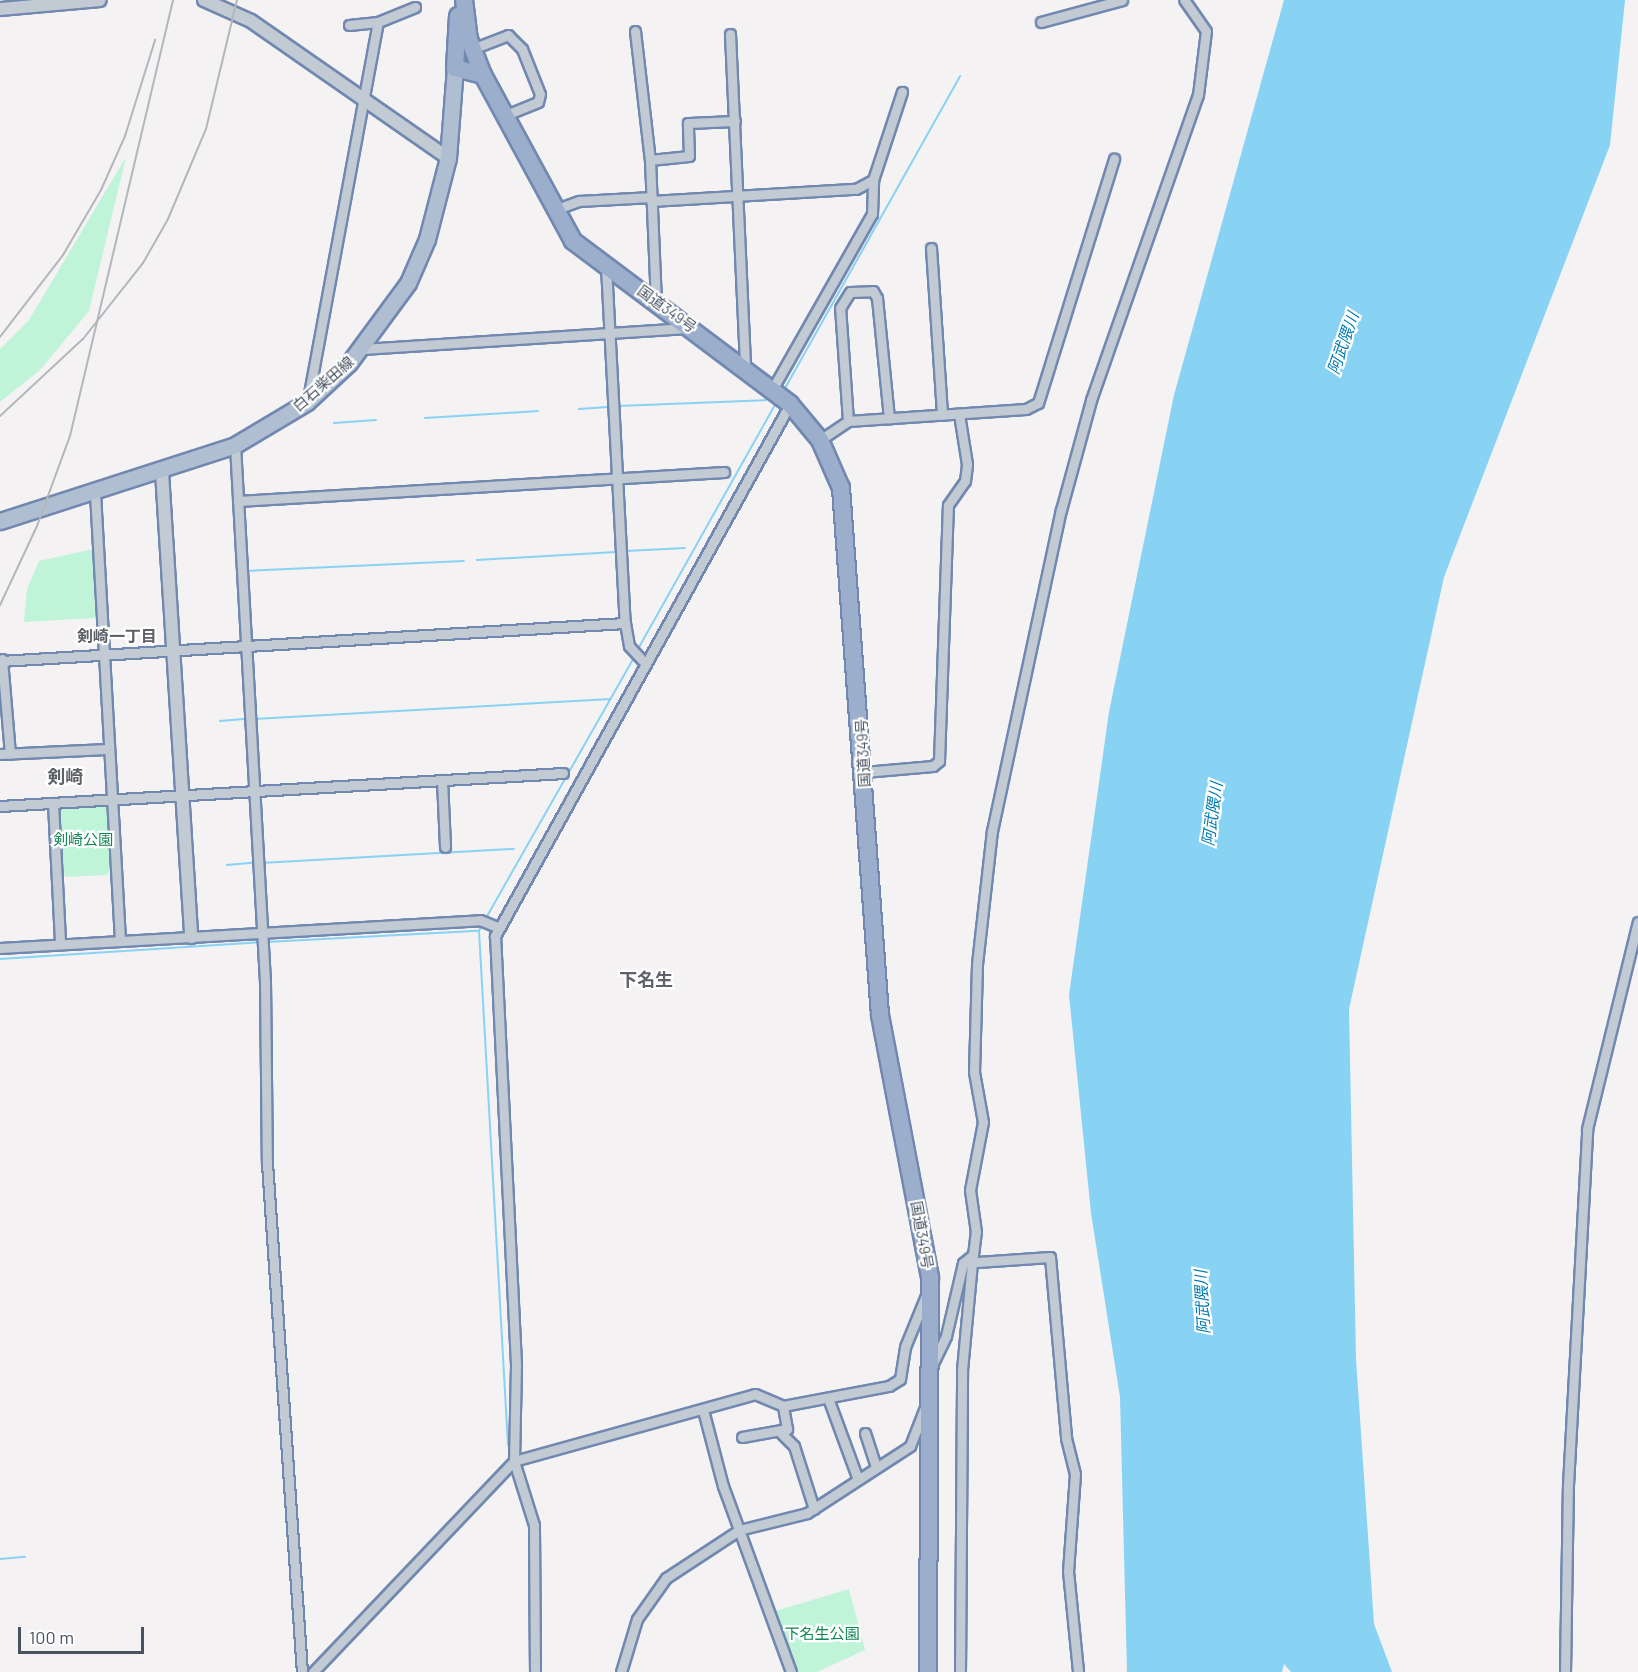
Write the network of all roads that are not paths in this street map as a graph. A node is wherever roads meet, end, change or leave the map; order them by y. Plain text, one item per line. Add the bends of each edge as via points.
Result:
1 (100, 0) edge
2 (204, 0) edge
3 (459, 0) edge
4 (464, 0) edge
5 (1122, 0) edge
6 (1185, 0) edge
7 (415, 7) dead end
8 (0, 9) edge
9 (378, 22) junction
10 (1041, 22) dead end
11 (349, 25) dead end
12 (635, 31) dead end
13 (730, 34) dead end
14 (472, 49) junction
15 (455, 68) junction
16 (483, 75) junction
17 (902, 92) dead end
18 (364, 101) junction
19 (506, 116) junction
20 (735, 120) junction
21 (448, 158) junction
22 (1114, 159) dead end
23 (650, 160) junction
24 (873, 180) junction
25 (739, 196) junction
26 (651, 199) junction
27 (553, 210) junction
28 (931, 248) dead end
29 (606, 266) junction
30 (656, 302) junction
31 (692, 328) junction
32 (608, 334) junction
33 (363, 349) junction
34 (745, 367) junction
35 (782, 396) junction
36 (308, 402) junction
37 (959, 414) junction
38 (942, 415) junction
39 (889, 418) junction
40 (848, 422) junction
41 (820, 440) junction
42 (235, 445) junction
43 (162, 472) junction
44 (724, 472) dead end
45 (618, 478) junction
46 (95, 493) junction
47 (238, 501) junction
48 (0, 521) edge
49 (626, 624) junction
50 (244, 646) junction
51 (174, 650) junction
52 (104, 652) junction
53 (1, 660) edge
54 (644, 663) junction
55 (107, 749) junction
56 (5, 754) edge
57 (864, 772) junction
58 (563, 773) dead end
59 (442, 780) junction
60 (253, 791) junction
61 (184, 795) junction
62 (112, 799) junction
63 (53, 803) junction
64 (0, 806) edge
65 (445, 847) dead end
66 (1638, 922) edge
67 (495, 927) junction
68 (191, 937) junction
69 (261, 938) junction
70 (120, 939) junction
71 (60, 943) junction
72 (0, 948) edge
73 (967, 1262) junction
74 (930, 1289) junction
75 (930, 1367) junction
76 (828, 1398) junction
77 (929, 1404) junction
78 (783, 1406) junction
79 (703, 1410) junction
80 (781, 1433) junction
81 (865, 1433) dead end
82 (742, 1437) dead end
83 (514, 1461) junction
84 (875, 1464) junction
85 (857, 1477) junction
86 (814, 1509) junction
87 (739, 1530) junction
88 (302, 1672) edge
89 (313, 1672) edge
90 (535, 1672) edge
91 (621, 1672) edge
92 (791, 1672) edge
93 (928, 1672) edge
94 (960, 1672) edge
95 (1078, 1672) edge
96 (1564, 1672) edge

1 - 8 street
2 - 18 street via 251,21
3 - 15 highway
4 - 14 highway, 国道349号
5 - 10 street
6 - 73 street via 1206,31 1198,95 1091,400 1061,510 992,831 976,985 974,1072 983,1122 970,1190 976,1232 973,1255
7 - 9 street
9 - 11 street
9 - 18 street
12 - 23 street
13 - 20 street
14 - 16 highway, 国道349号
14 - 19 street via 508,35 522,49 538,102
15 - 16 highway
15 - 21 main road, 白石柴田線
16 - 19 highway, 国道349号
17 - 24 street
18 - 21 street
18 - 36 street
19 - 27 highway, 国道349号
20 - 23 street via 688,123 688,156
20 - 25 street
21 - 33 main road, 白石柴田線 via 419,258
22 - 37 street via 1040,399 1026,409
23 - 26 street
24 - 25 street via 856,189
24 - 35 street via 872,214
25 - 26 street
25 - 34 street
26 - 27 street via 579,201
26 - 30 street
27 - 29 highway, 国道349号 via 573,241
28 - 38 street
29 - 30 highway, 国道349号
29 - 32 street
30 - 31 highway, 国道349号
31 - 32 street
31 - 34 highway, 国道349号
32 - 33 street
32 - 45 street
33 - 36 main road, 白石柴田線
34 - 35 highway, 国道349号
35 - 41 highway, 国道349号
35 - 54 street
36 - 42 main road, 白石柴田線
37 - 38 street
37 - 57 street via 967,464 965,480 948,505 939,761 933,766
38 - 39 street
39 - 40 street
39 - 40 street via 877,298 873,291 850,292 840,308
40 - 41 street
41 - 57 highway, 国道349号 via 845,505
42 - 43 main road, 白石柴田線
42 - 47 street
43 - 46 main road, 白石柴田線
43 - 51 street
44 - 45 street
45 - 47 street
45 - 49 street
46 - 48 main road, 白石柴田線
46 - 52 street
47 - 50 street
49 - 50 street
49 - 54 street via 632,650
50 - 51 street
50 - 60 street
51 - 52 street
51 - 61 street
52 - 53 street
52 - 55 street
53 - 56 street
54 - 67 street
55 - 56 street
55 - 62 street
57 - 74 highway, 国道349号 via 885,1056 925,1236
58 - 59 street
59 - 60 street
59 - 65 street
60 - 61 street
60 - 69 street
61 - 62 street
61 - 68 street
62 - 63 street
62 - 70 street
63 - 64 street
63 - 71 street
66 - 96 street via 1587,1129 1568,1474
67 - 69 street via 480,920
67 - 83 street via 516,1364
68 - 69 street
68 - 70 street
69 - 88 street via 267,1163
70 - 71 street
71 - 72 street
73 - 75 street via 945,1336
73 - 94 street via 962,1371
73 - 95 street via 1045,1254 1052,1260 1066,1438 1075,1474 1068,1570
74 - 75 highway, 国道349号
74 - 76 street via 911,1329 900,1379
75 - 77 highway, 国道349号
76 - 78 street
76 - 85 street
77 - 84 street via 913,1443
77 - 93 highway, 国道349号
78 - 79 street via 755,1394
78 - 80 street via 787,1429
79 - 83 street
79 - 87 street
80 - 82 street
80 - 86 street via 794,1446
81 - 84 street
83 - 89 street
83 - 90 street via 534,1525
84 - 85 street
85 - 86 street
86 - 87 street
87 - 91 street via 685,1563 656,1591 632,1629
87 - 92 street

